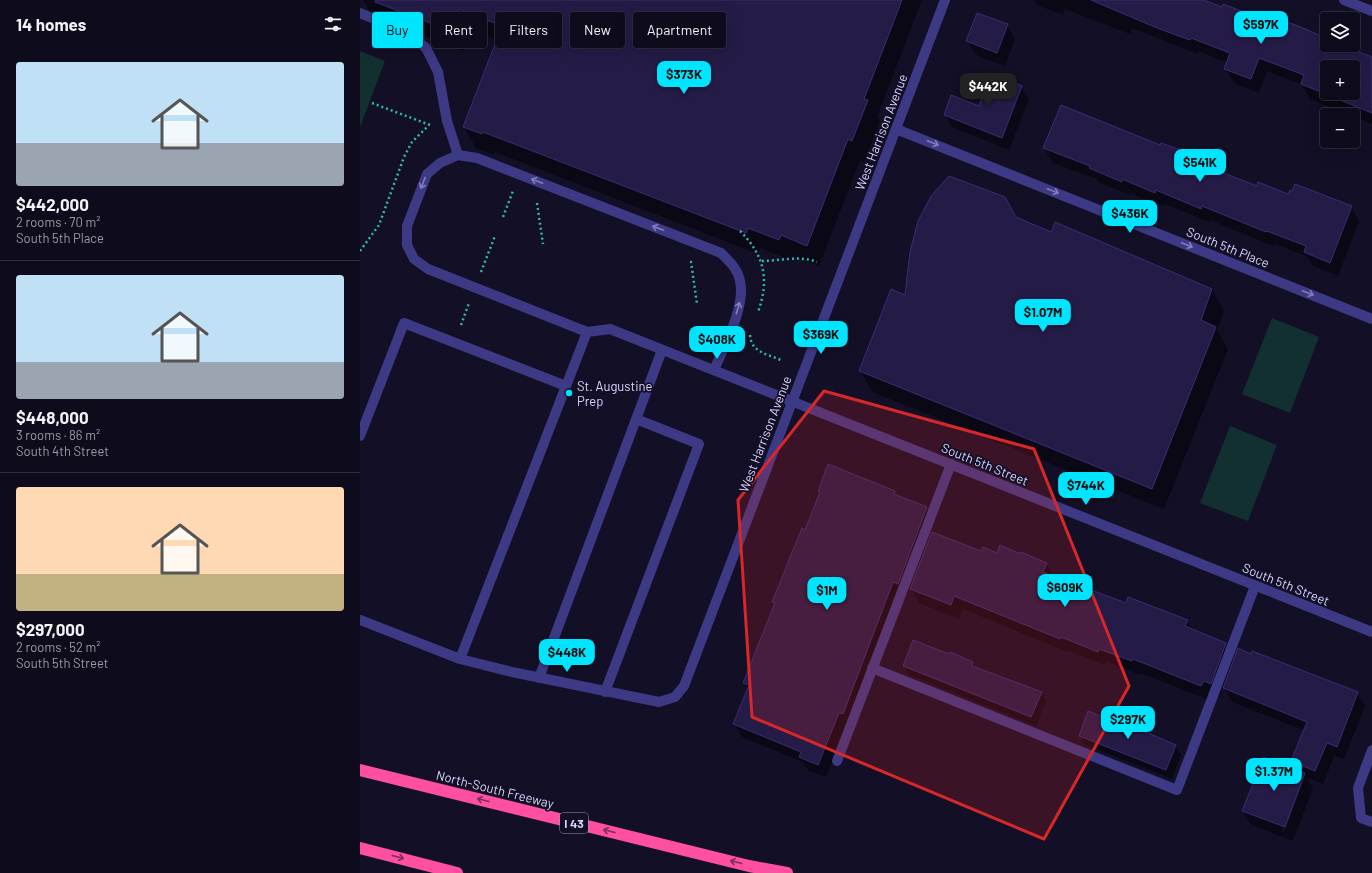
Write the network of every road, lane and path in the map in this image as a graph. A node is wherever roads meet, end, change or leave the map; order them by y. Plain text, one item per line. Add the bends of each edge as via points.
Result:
1 (945, 0) edge
2 (1344, 0) edge
3 (1372, 11) edge
4 (360, 13) edge
5 (372, 103) dead end
6 (446, 121) junction
7 (428, 125) junction
8 (896, 129) junction
9 (458, 156) junction
10 (514, 189) dead end
11 (537, 203) dead end
12 (503, 217) dead end
13 (495, 236) dead end
14 (543, 244) dead end
15 (360, 251) edge
16 (762, 261) dead end
17 (691, 262) dead end
18 (817, 262) dead end
19 (480, 276) dead end
20 (470, 301) dead end
21 (697, 304) dead end
22 (1372, 319) edge
23 (587, 332) junction
24 (454, 342) junction
25 (662, 350) junction
26 (714, 370) junction
27 (566, 386) junction
28 (792, 402) junction
29 (636, 419) junction
30 (360, 436) edge
31 (951, 464) junction
32 (1255, 586) junction
33 (360, 620) edge
34 (1372, 632) edge
35 (460, 659) junction
36 (872, 668) junction
37 (539, 678) junction
38 (605, 692) junction
39 (1372, 750) edge
40 (837, 761) dead end
41 (360, 770) edge
42 (1372, 822) edge
43 (360, 848) edge
44 (457, 873) edge
45 (788, 873) edge

1 - 8 street, West Harrison Avenue
2 - 3 street
4 - 6 street via 406,32 426,48 438,72
5 - 7 path
6 - 7 path
6 - 9 street
7 - 15 path via 412,142 379,225
8 -> 22 street, South 5th Place
8 - 28 street, West Harrison Avenue
9 -> 23 street via 440,163 427,174 407,226 407,246 414,259 428,269
26 -> 9 street via 742,298 740,281 734,266 721,253 477,158
10 - 12 path
11 - 14 path
13 - 19 path
16 - 18 path via 806,258
17 - 21 path
20 - 24 path
23 - 25 street, South 5th Street via 610,329
23 - 27 street
24 - 27 street
24 - 30 street via 404,323
25 - 26 street, South 5th Street
25 - 29 street
26 - 28 street, South 5th Street
27 - 35 street
28 - 31 street, South 5th Street
28 - 38 street, West Harrison Avenue via 684,686 676,697 659,702
29 - 37 street
29 - 38 street via 699,444
31 - 32 street, South 5th Street
31 - 36 street
32 - 34 street, South 5th Street
32 - 36 street via 1177,790
33 - 35 street
35 - 37 street
36 - 40 street
37 - 38 street
39 - 42 street via 1358,788 1361,818
45 -> 41 highway, North-South Freeway / I 43 via 742,864
43 -> 44 highway

